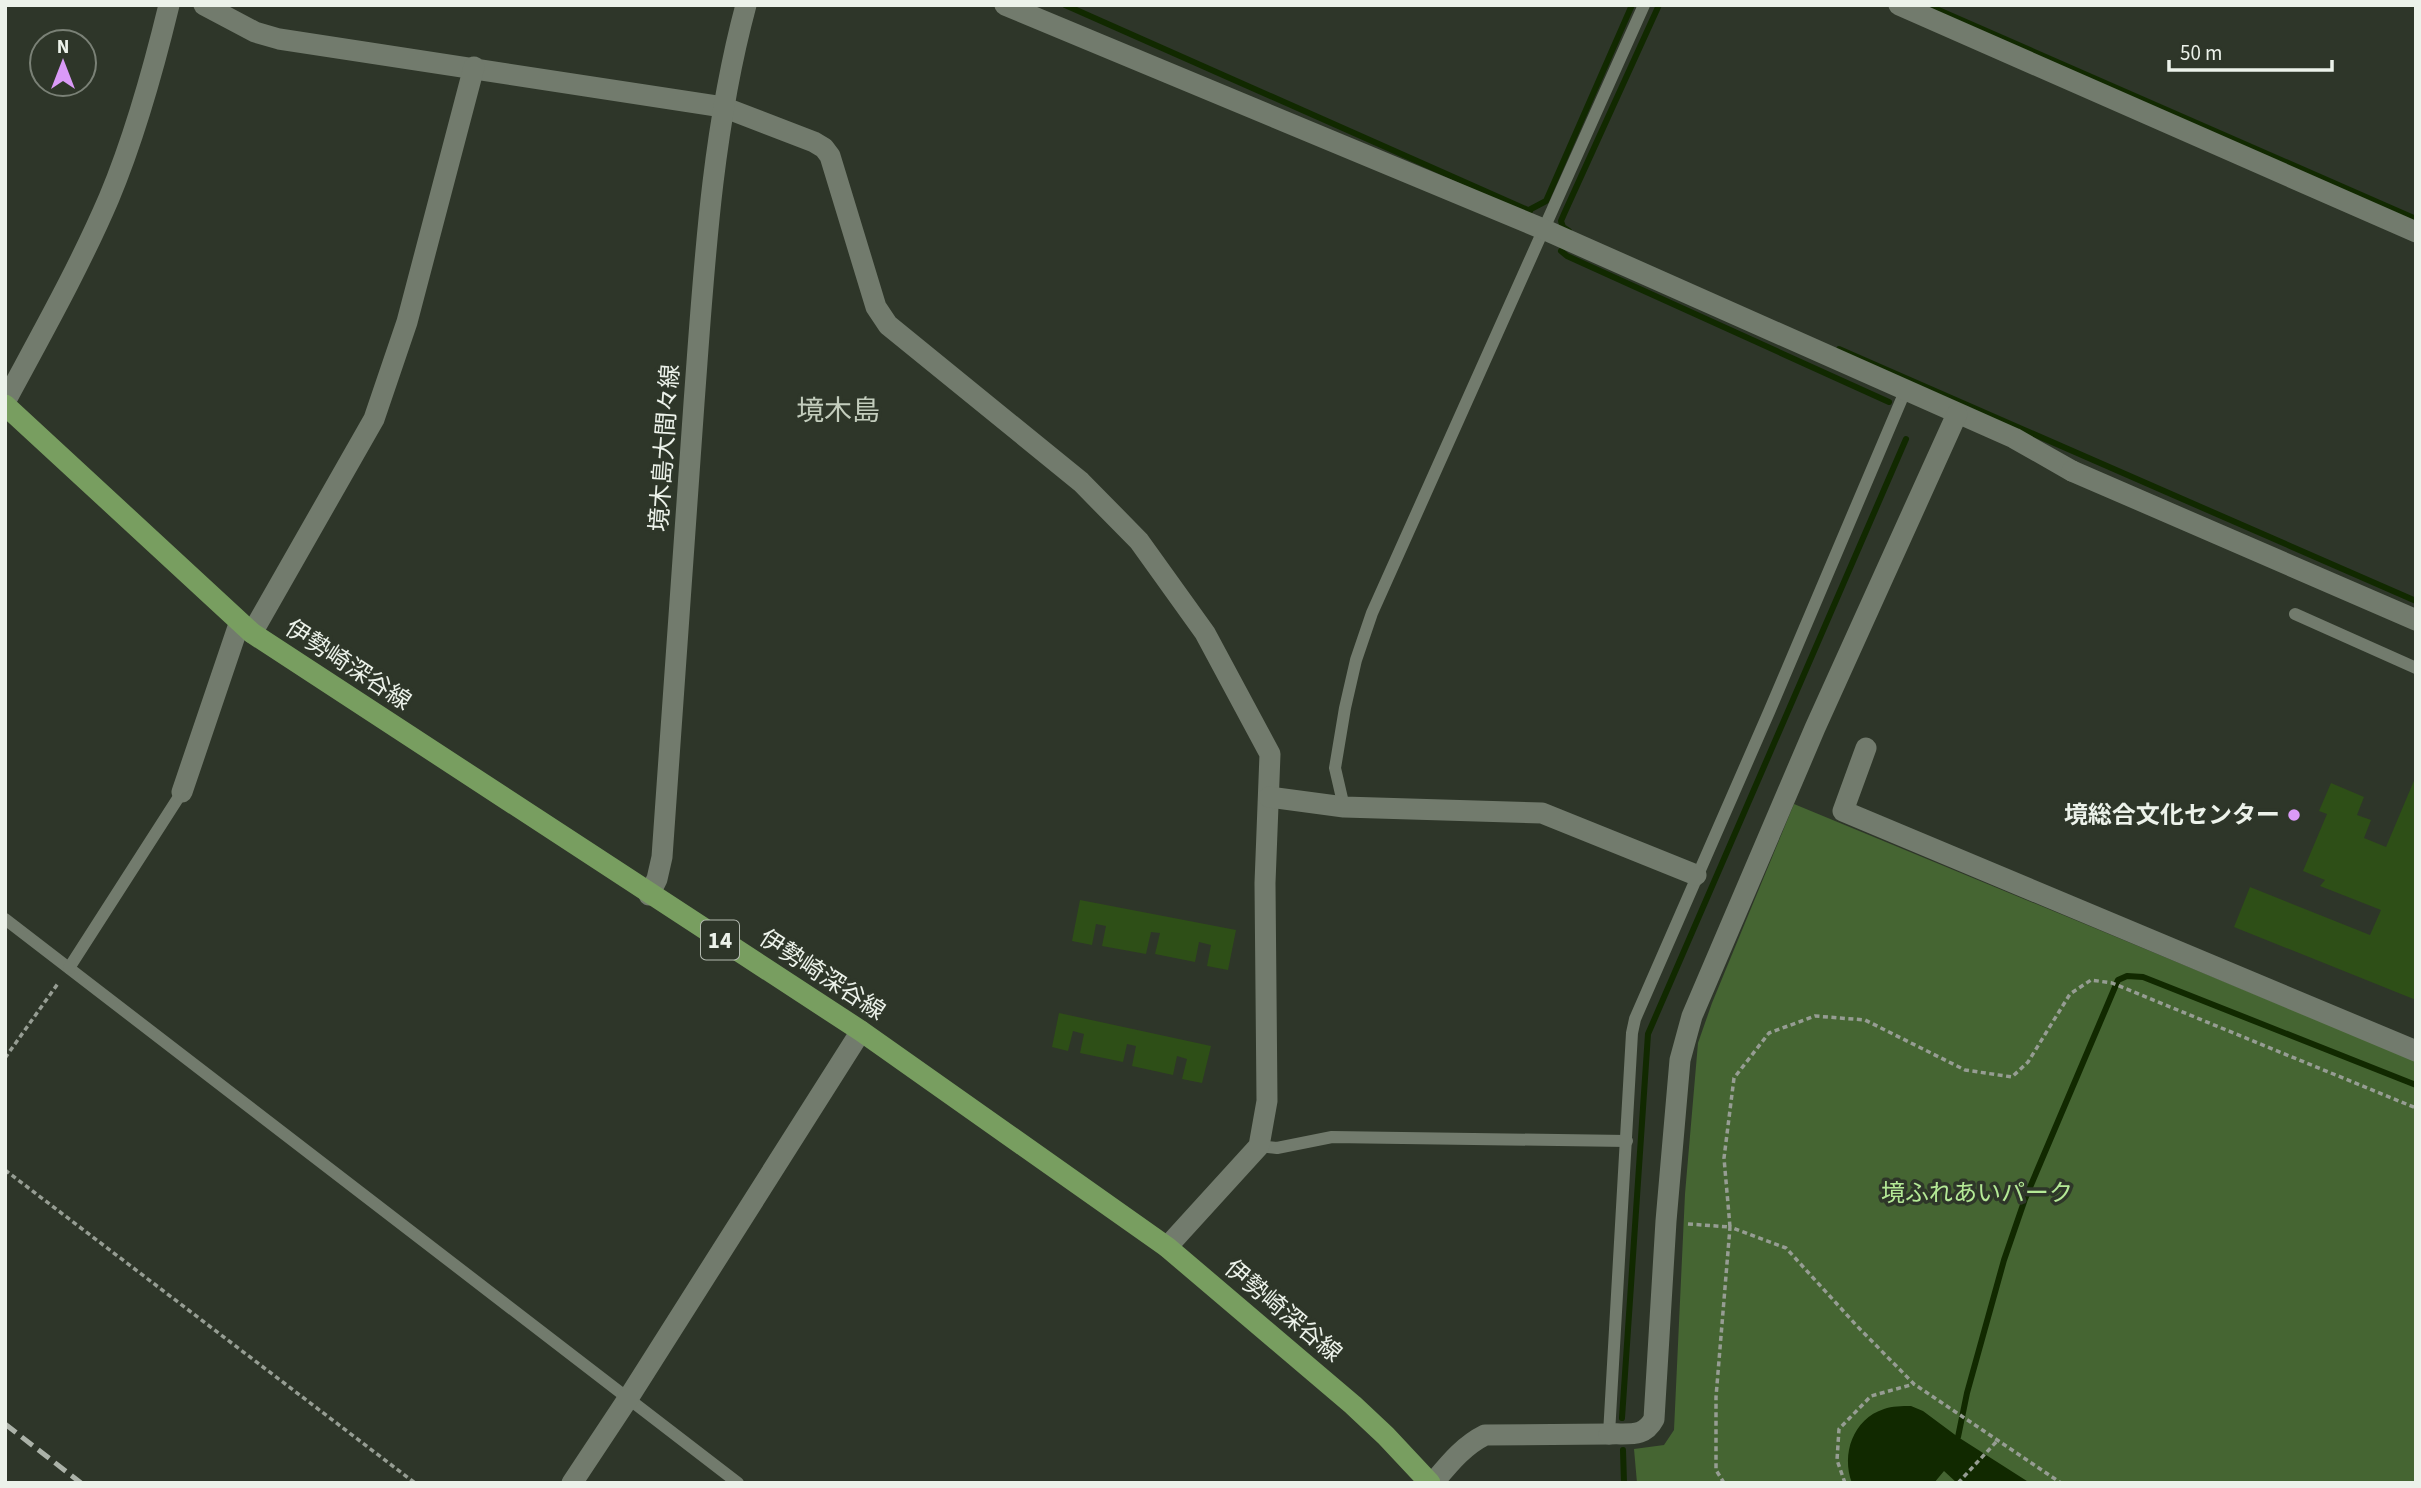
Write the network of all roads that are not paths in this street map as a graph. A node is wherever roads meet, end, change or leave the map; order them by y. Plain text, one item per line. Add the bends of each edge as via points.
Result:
1 (169, 5) edge
2 (204, 5) edge
3 (746, 5) edge
4 (1006, 5) edge
5 (1644, 5) edge
6 (1899, 5) edge
7 (474, 67) junction
8 (723, 107) junction
9 (1543, 229) junction
10 (2416, 232) edge
11 (1906, 389) junction
12 (5, 403) edge
13 (1957, 414) junction
14 (2295, 614) dead end
15 (2416, 620) edge
16 (246, 629) junction
17 (2416, 668) edge
18 (1866, 748) dead end
19 (182, 792) joint
20 (1269, 797) junction
21 (1344, 807) junction
22 (1696, 876) junction
23 (649, 895) junction
24 (5, 919) edge
25 (69, 968) junction
26 (861, 1031) junction
27 (2416, 1051) edge
28 (1626, 1141) junction
29 (1259, 1146) junction
30 (1167, 1247) junction
31 (629, 1397) junction
32 (1609, 1434) junction
33 (572, 1483) edge
34 (738, 1483) edge
35 (1431, 1483) edge

1 - 12 street via 149,86 109,197
2 - 7 street via 255,32 279,39
3 - 8 street, 境木島大間々線
4 - 9 street
5 - 9 lane
6 - 10 street
7 - 8 street
7 - 16 street via 407,322 374,419
8 - 20 street via 824,148 831,156 876,307 888,325 1081,482 1139,541 1205,633 1270,754
8 - 23 street, 境木島大間々線 via 702,304 662,858
9 - 11 street
9 - 21 lane via 1390,571 1360,649 1335,768
11 - 13 street
11 - 22 lane
12 - 16 main road, 伊勢崎深谷線 / 14
13 - 15 street via 2014,438 2072,471
13 - 32 street via 1815,728 1688,1026 1679,1073 1654,1419 1642,1433
14 - 17 lane
16 - 19 street
16 - 23 main road, 伊勢崎深谷線 / 14
18 - 27 street via 1843,811
19 - 25 lane
20 - 21 street
20 - 29 street via 1267,1101
21 - 22 street via 1542,813
22 - 28 lane via 1635,1018
23 - 26 main road, 伊勢崎深谷線 / 14
24 - 25 lane
25 - 31 lane
26 - 30 main road, 伊勢崎深谷線 / 14
26 - 31 street
28 - 29 lane via 1332,1138
28 - 32 lane
29 - 30 street
30 - 35 main road, 伊勢崎深谷線 / 14 via 1353,1405
31 - 33 street
31 - 34 lane
32 - 35 street via 1485,1435

